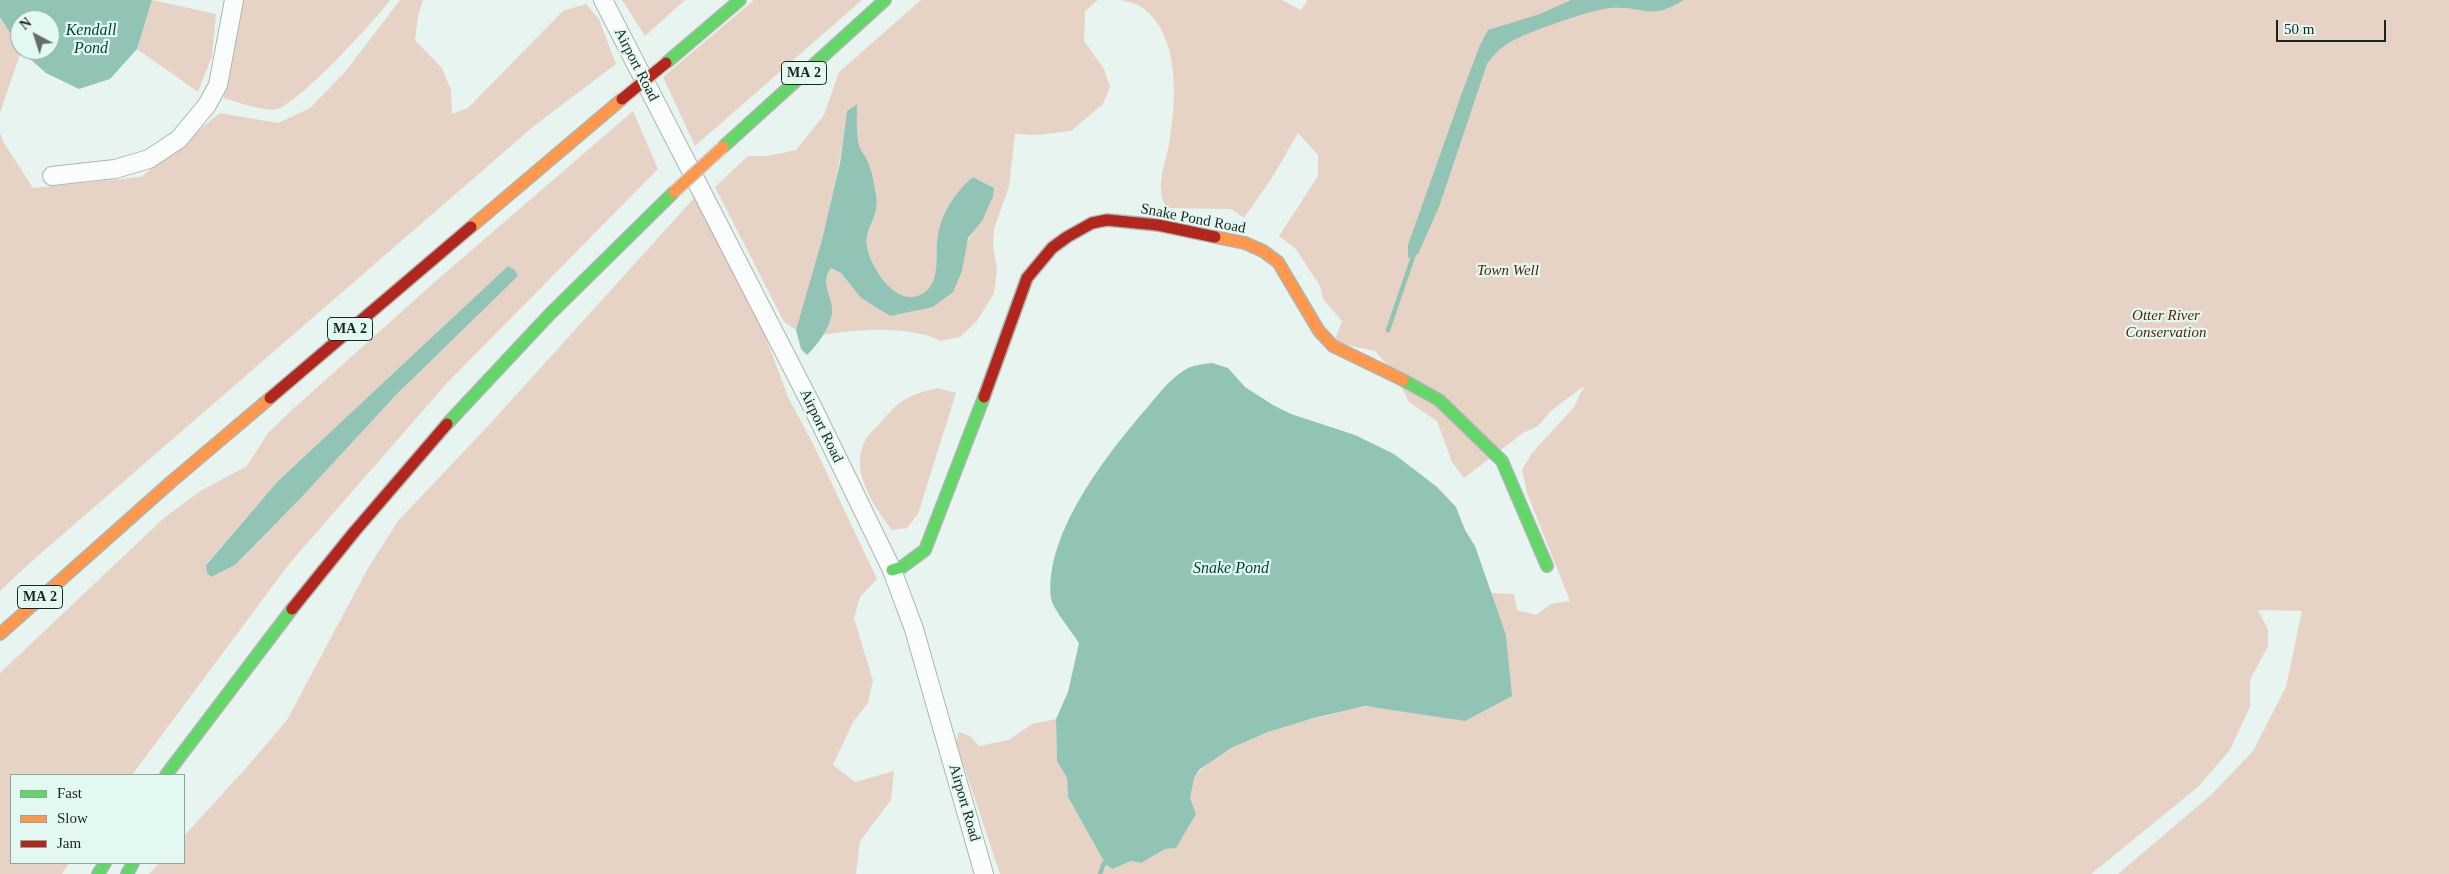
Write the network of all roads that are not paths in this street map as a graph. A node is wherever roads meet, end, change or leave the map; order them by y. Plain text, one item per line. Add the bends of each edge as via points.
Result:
1 (234, 0) edge
2 (603, 0) edge
3 (740, 0) edge
4 (885, 0) edge
5 (52, 176) dead end
6 (1547, 566) dead end
7 (892, 570) junction
8 (0, 634) edge
9 (254, 657) junction
10 (197, 754) dead end
11 (167, 774) edge
12 (984, 874) edge

1 - 5 street via 218,85 207,105 179,139 149,159 115,169
2 - 7 street, Airport Road via 812,406
3 - 8 main road, MA 2, bridge via 171,482
4 - 9 main road, MA 2, bridge via 674,192 543,321 477,390 372,512
6 - 7 main road, Snake Pond Road via 1502,461 1439,400 1333,346 1320,331 1278,262 1244,243 1158,225 1107,220 1092,223 1067,237 1052,248 1027,278 925,550 902,567
7 - 12 street, Airport Road via 914,629
9 - 10 main road
9 - 11 main road, MA 2

